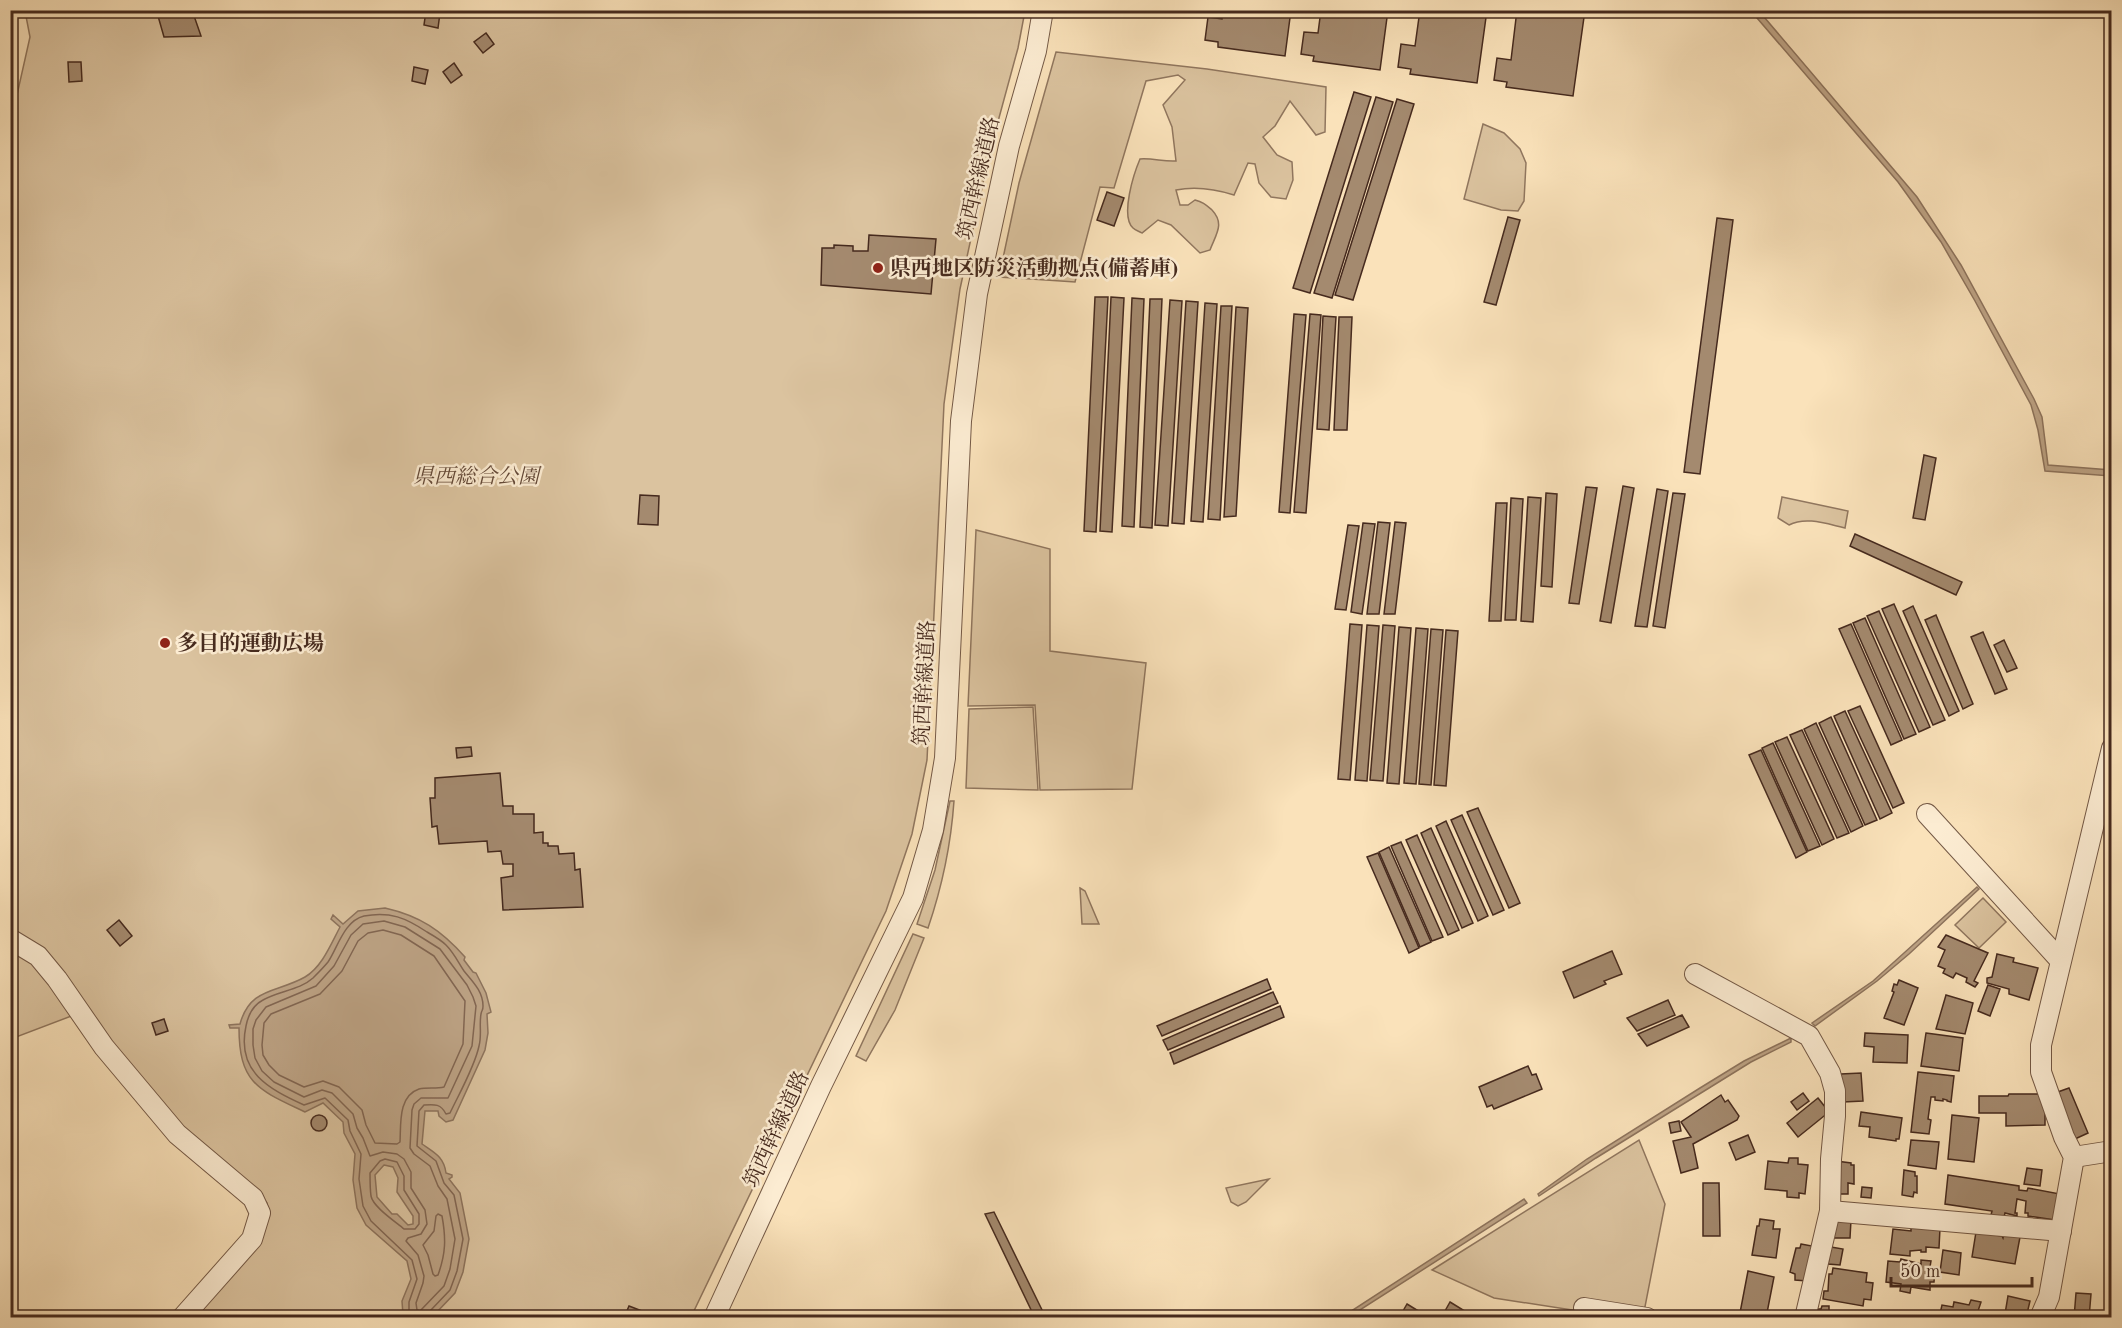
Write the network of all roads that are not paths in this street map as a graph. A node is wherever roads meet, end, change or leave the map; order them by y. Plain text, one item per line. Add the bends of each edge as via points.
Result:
1 (1043, 10) edge
2 (2112, 748) edge
3 (1927, 814) dead end
4 (10, 939) edge
5 (2060, 960) junction
6 (1695, 974) dead end
7 (2112, 1151) edge
8 (2074, 1157) junction
9 (1830, 1211) junction
10 (2061, 1231) junction
11 (1584, 1308) dead end
12 (182, 1317) edge
13 (714, 1317) edge
14 (1647, 1317) edge
15 (1805, 1317) edge
16 (2040, 1317) edge

1 - 13 street, 筑西幹線道路 via 977,294 961,421 945,758 933,830 913,898
2 - 5 street
3 - 5 street
4 - 12 street via 38,956 104,1047 177,1134 253,1198 260,1213 252,1239
5 - 8 street via 2041,1045 2041,1072
6 - 9 street via 1809,1036 1830,1073 1835,1091
7 - 8 street
8 - 10 street
9 - 10 street
9 - 15 street
10 - 16 street via 2049,1297
11 - 14 street

